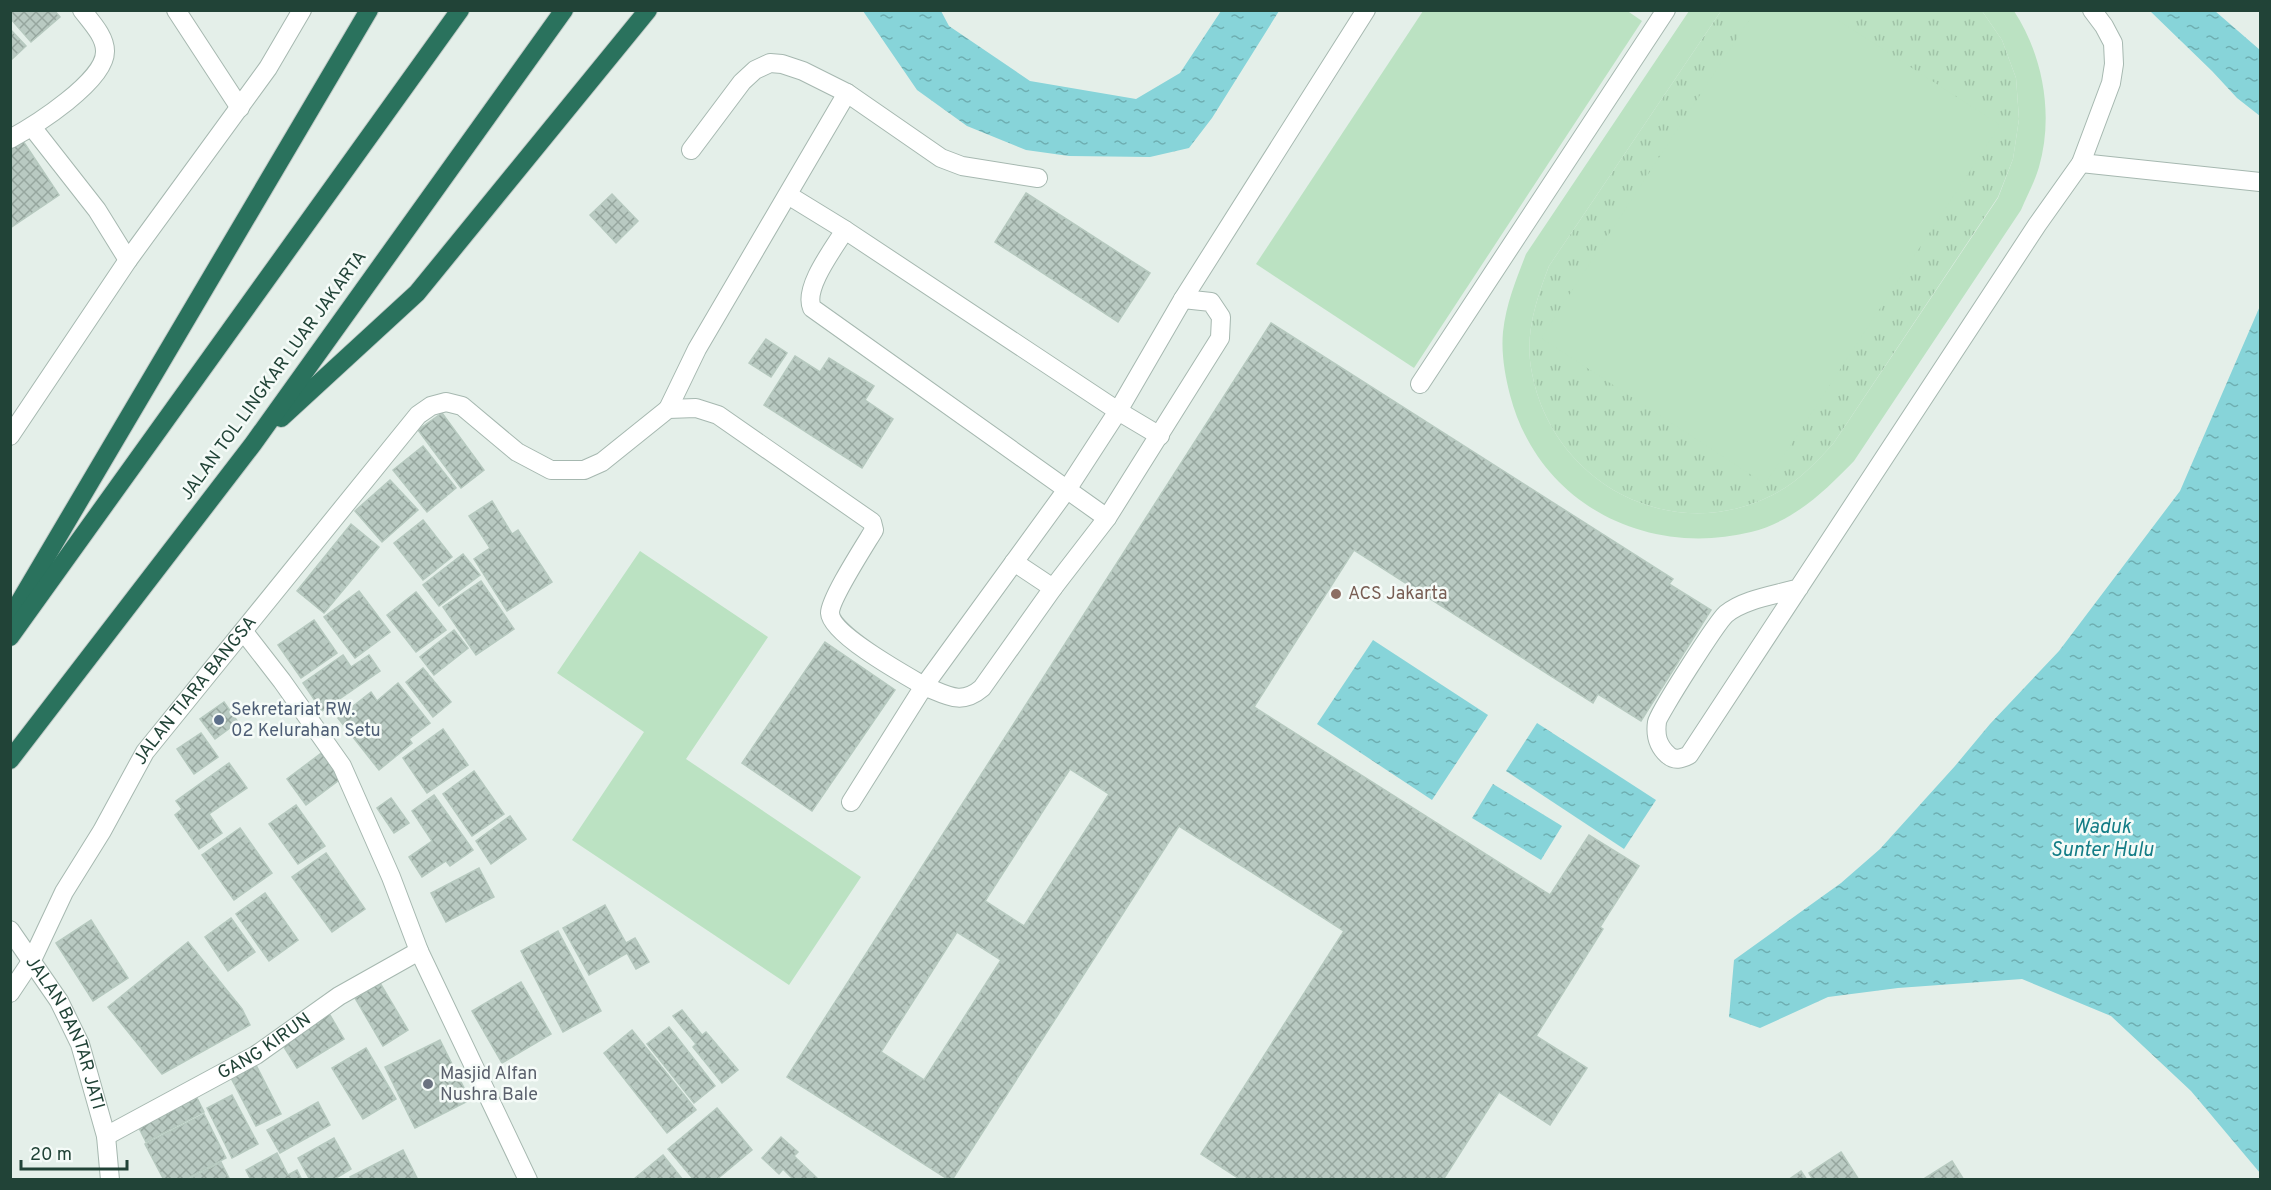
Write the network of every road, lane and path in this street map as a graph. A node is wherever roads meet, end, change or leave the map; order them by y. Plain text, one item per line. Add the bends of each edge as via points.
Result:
1 (82, 10) edge
2 (176, 10) edge
3 (302, 10) edge
4 (369, 10) edge
5 (460, 10) edge
6 (564, 10) edge
7 (648, 10) edge
8 (1366, 10) edge
9 (1666, 10) edge
10 (2092, 10) edge
11 (847, 93) junction
12 (240, 108) junction
13 (32, 127) junction
14 (10, 139) edge
15 (691, 150) dead end
16 (2081, 164) junction
17 (1038, 178) dead end
18 (2260, 182) edge
19 (788, 195) junction
20 (845, 230) junction
21 (128, 260) junction
22 (1183, 299) junction
23 (1420, 384) dead end
24 (668, 409) junction
25 (1118, 411) junction
26 (10, 436) edge
27 (1160, 436) junction
28 (253, 444) junction
29 (1068, 488) junction
30 (1107, 518) junction
31 (1014, 562) junction
32 (1053, 588) junction
33 (1799, 588) junction
34 (10, 618) edge
35 (244, 632) junction
36 (10, 637) edge
37 (924, 686) junction
38 (10, 760) edge
39 (851, 802) dead end
40 (10, 930) edge
41 (419, 951) junction
42 (32, 960) junction
43 (10, 993) edge
44 (106, 1136) junction
45 (110, 1179) edge
46 (528, 1179) edge

1 - 13 street via 104,44 101,66 84,87
2 - 12 street
3 - 12 street
4 - 34 highway
5 - 36 highway
6 - 28 highway, JALAN TOL LINGKAR LUAR JAKARTA
7 - 28 highway via 417,292
8 - 22 street
9 - 23 street
10 - 16 street via 2113,43 2114,64 2111,84
11 - 15 street via 782,64 762,65 742,82
11 - 17 street via 941,159
11 - 19 street
12 - 21 street
13 - 14 street
13 - 21 street via 97,210
16 - 18 street
16 - 33 street
19 - 20 street
19 - 24 street via 697,349
20 - 25 street
20 - 29 street via 812,286 812,308
21 - 26 street
22 - 25 street
22 - 27 street via 1211,302 1221,317 1220,338
24 - 35 street, JALAN TIARA BANGSA via 602,462 584,470 551,470 517,452 462,406 446,402 431,406 418,415
24 - 37 street via 696,408 718,415 872,522 874,530 830,612 834,624 885,663
25 - 27 street
25 - 29 street
27 - 30 street
28 - 38 highway, JALAN TOL LINGKAR LUAR JAKARTA
29 - 30 street
29 - 31 street
30 - 32 street
31 - 32 street
31 - 37 street
32 - 37 street via 982,688 963,698 952,698
33 - 33 street via 1689,755 1672,758 1663,751 1657,741 1657,720 1719,621 1734,608
35 - 41 street via 342,766
35 - 42 street, JALAN TIARA BANGSA via 145,752 63,892
37 - 39 street
40 - 42 street, JALAN BANTAR JATI
41 - 44 street, GANG KIRUN via 339,996 256,1055
41 - 46 street
42 - 43 street, JALAN TIARA BANGSA
42 - 44 street, JALAN BANTAR JATI via 70,1020
44 - 45 street, JALAN BANTAR JATI

